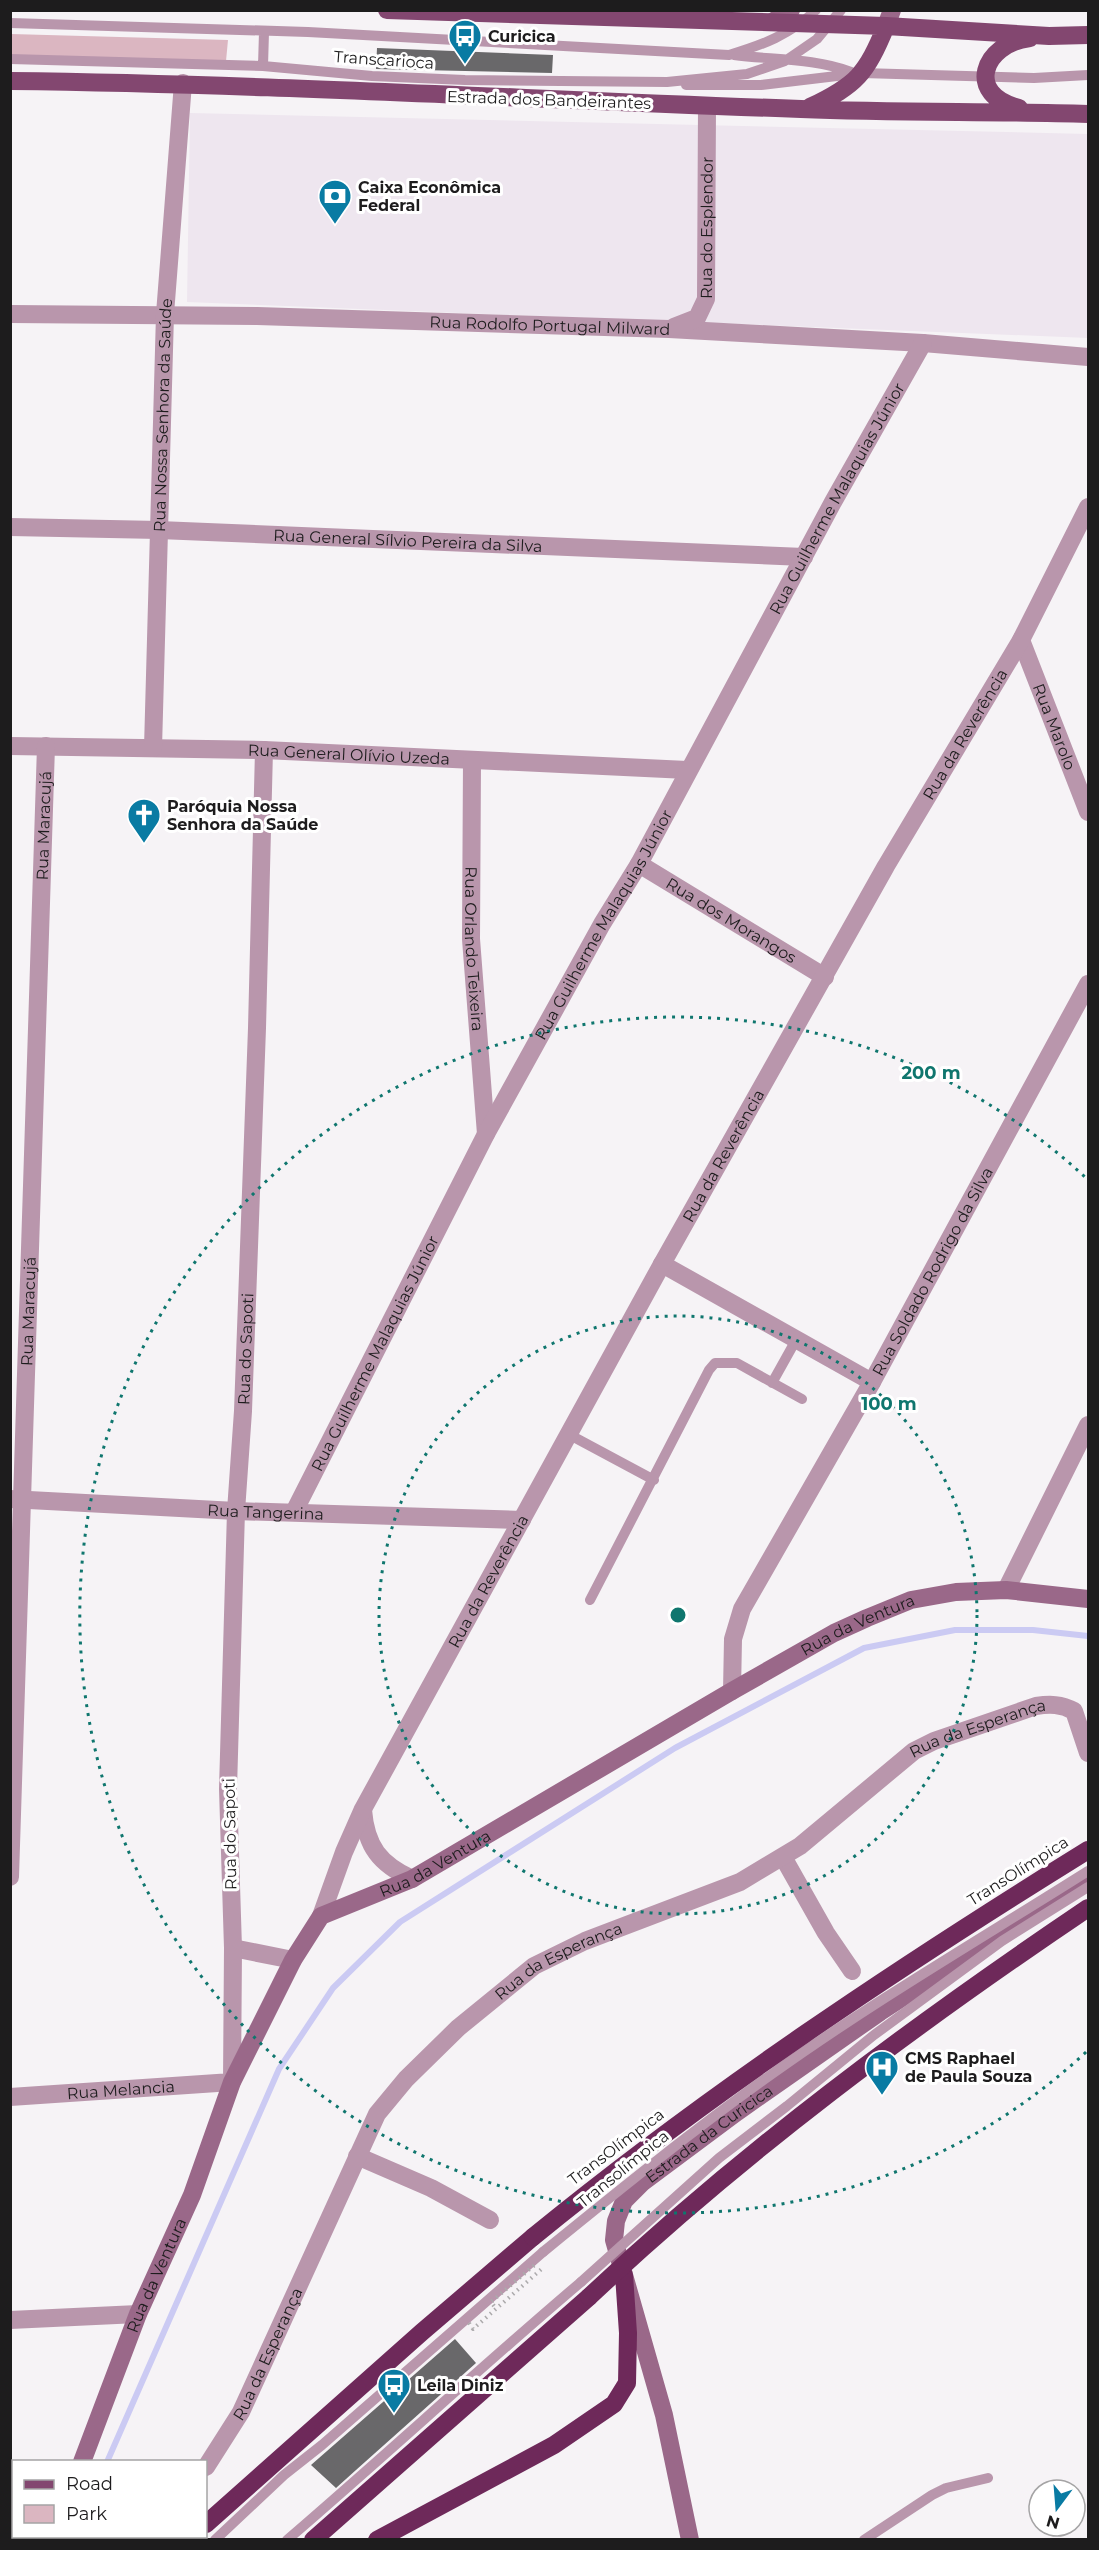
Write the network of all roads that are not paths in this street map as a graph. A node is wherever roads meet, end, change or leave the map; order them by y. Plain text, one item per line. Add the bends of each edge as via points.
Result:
1 (387, 10) edge
2 (816, 10) edge
3 (797, 17) edge
4 (836, 17) edge
5 (889, 18) edge
6 (10, 23) edge
7 (264, 32) junction
8 (1089, 35) edge
9 (1050, 36) junction
10 (729, 55) junction
11 (10, 59) edge
12 (785, 61) junction
13 (263, 66) junction
14 (858, 74) junction
15 (1089, 75) edge
16 (985, 76) junction
17 (10, 81) edge
18 (667, 82) junction
19 (183, 83) junction
20 (707, 106) junction
21 (806, 110) junction
22 (1036, 112) junction
23 (1089, 114) edge
24 (10, 314) edge
25 (165, 314) junction
26 (669, 329) junction
27 (923, 343) junction
28 (1089, 357) edge
29 (1089, 507) edge
30 (10, 526) edge
31 (159, 530) junction
32 (804, 557) junction
33 (1021, 640) junction
34 (10, 746) edge
35 (46, 746) junction
36 (153, 748) junction
37 (264, 750) junction
38 (472, 761) junction
39 (687, 770) junction
40 (1089, 812) edge
41 (639, 864) junction
42 (825, 976) junction
43 (1089, 984) edge
44 (486, 1134) junction
45 (662, 1264) junction
46 (796, 1340) junction
47 (872, 1382) junction
48 (772, 1383) junction
49 (802, 1399) dead end
50 (1089, 1425) edge
51 (570, 1435) junction
52 (654, 1480) junction
53 (17, 1500) edge
54 (236, 1511) junction
55 (294, 1512) junction
56 (522, 1520) junction
57 (1006, 1590) junction
58 (1089, 1599) edge
59 (590, 1600) dead end
60 (732, 1691) junction
61 (1089, 1753) edge
62 (363, 1809) junction
63 (1089, 1850) edge
64 (783, 1857) junction
65 (1089, 1871) edge
66 (10, 1877) edge
67 (1089, 1878) edge
68 (412, 1879) junction
69 (1089, 1887) edge
70 (1089, 1908) edge
71 (321, 1916) junction
72 (233, 1948) junction
73 (292, 1960) junction
74 (852, 1971) dead end
75 (232, 2082) junction
76 (10, 2097) edge
77 (357, 2156) junction
78 (490, 2220) dead end
79 (540, 2249) junction
80 (624, 2275) junction
81 (585, 2290) junction
82 (138, 2314) junction
83 (10, 2320) edge
84 (82, 2460) edge
85 (207, 2466) edge
86 (988, 2478) dead end
87 (207, 2523) edge
88 (215, 2540) edge
89 (287, 2540) edge
90 (314, 2540) edge
91 (376, 2540) edge
92 (690, 2540) edge
93 (864, 2540) edge

1 - 3 main road via 772,22
2 - 3 lane, Transcarioca
3 - 4 main road
3 - 10 lane, Transcarioca via 779,38
4 - 5 main road
4 - 12 lane, Transcarioca via 804,50
5 - 9 main road
5 - 14 main road
6 - 7 lane, Transcarioca
7 - 10 lane, Transcarioca
7 - 13 lane
8 - 9 main road
9 - 16 main road via 1019,39 994,54 987,63
10 - 12 lane
11 - 13 lane, Transcarioca
12 - 14 lane via 836,66
12 - 18 lane, Transcarioca via 747,74
13 - 18 lane, Transcarioca via 430,79
14 - 16 lane
14 - 18 lane via 761,85
14 - 21 main road via 854,84 841,93
15 - 16 lane
16 - 22 main road via 993,96 1011,106
17 - 19 main road, Estrada dos Bandeirantes
19 - 20 main road, Estrada dos Bandeirantes
19 - 25 street, Rua Nossa Senhora da Saúde
20 - 21 main road, Estrada dos Bandeirantes
20 - 26 street, Rua do Esplendor via 706,298 697,318
21 - 22 main road, Estrada dos Bandeirantes
22 - 23 main road, Estrada dos Bandeirantes
24 - 25 street, Rua Rodolfo Portugal Milward
25 - 26 street, Rua Rodolfo Portugal Milward
25 - 31 street, Rua Nossa Senhora da Saúde
26 - 27 street, Rua Rodolfo Portugal Milward
27 - 28 street, Rua Rodolfo Portugal Milward
27 - 32 street, Rua Guilherme Malaquias Júnior
29 - 33 street, Rua da Reverência
30 - 31 street, Rua General Sílvio Pereira da Silva
31 - 32 street, Rua General Sílvio Pereira da Silva
31 - 36 street, Rua Nossa Senhora da Saúde
32 - 39 street, Rua Guilherme Malaquias Júnior
33 - 40 street, Rua Marolo
33 - 42 street, Rua da Reverência
34 - 35 street, Rua General Olívio Uzeda
35 - 36 street, Rua General Olívio Uzeda
35 - 53 street, Rua Maracujá
36 - 37 street, Rua General Olívio Uzeda
37 - 38 street, Rua General Olívio Uzeda
37 - 54 street, Rua do Sapoti via 245,1351
38 - 39 street, Rua General Olívio Uzeda
38 - 44 street, Rua Orlando Teixeira via 471,939
39 - 41 street, Rua Guilherme Malaquias Júnior
41 - 42 street, Rua dos Morangos
41 - 44 street, Rua Guilherme Malaquias Júnior
42 - 45 street, Rua da Reverência
43 - 47 street, Rua Soldado Rodrigo da Silva
44 - 55 street, Rua Guilherme Malaquias Júnior
45 - 46 street
45 - 51 street, Rua da Reverência
46 - 47 street
46 - 48 lane
47 - 60 street, Rua Soldado Rodrigo da Silva via 742,1609 733,1639
48 - 49 lane
48 - 52 lane via 737,1363 715,1363
50 - 57 street
51 - 52 lane
51 - 56 street, Rua da Reverência
52 - 59 lane
53 - 54 street, Rua Tangerina
53 - 66 street, Rua Maracujá
54 - 55 street, Rua Tangerina
54 - 72 street, Rua do Sapoti via 228,1789
55 - 56 street, Rua Tangerina
56 - 62 street, Rua da Reverência
57 - 58 street, Rua da Ventura
57 - 60 street, Rua da Ventura via 956,1592 911,1600 834,1634
60 - 68 street, Rua da Ventura
61 - 64 street, Rua da Esperança via 1074,1711 1050,1704 1036,1706 914,1752 823,1829
62 - 68 street via 370,1845 388,1866
62 - 71 street, Rua da Reverência
63 - 79 highway, TransOlímpica, bridge via 850,2001 608,2176
64 - 74 street
64 - 77 street, Rua da Esperança via 740,1882 585,1941 534,1966 458,2028 406,2079 377,2114
65 - 79 lane, Transolímpica, bridge via 888,1996 773,2074
67 - 80 street, Estrada da Curicica via 880,2012 643,2181 624,2201 616,2221 614,2240
68 - 71 street, Rua da Ventura
69 - 81 lane, bridge via 1002,1941 874,2035 719,2158
70 - 81 highway, bridge via 873,2059
71 - 73 street, Rua da Ventura
72 - 73 street
72 - 75 street, Rua do Sapoti
73 - 75 street, Rua da Ventura
75 - 76 street, Rua Melancia
75 - 82 street, Rua da Ventura via 192,2194
77 - 78 street via 414,2180
77 - 85 street, Rua da Esperança via 241,2412
79 - 87 highway, TransOlímpica via 422,2332
79 - 88 lane, Transolímpica
80 - 91 highway via 628,2373 627,2383 614,2404 554,2445
80 - 92 street, Estrada da Curicica via 664,2415
81 - 89 lane via 482,2366
81 - 90 highway
82 - 83 street
82 - 84 street, Rua da Ventura
86 - 93 lane via 932,2495

